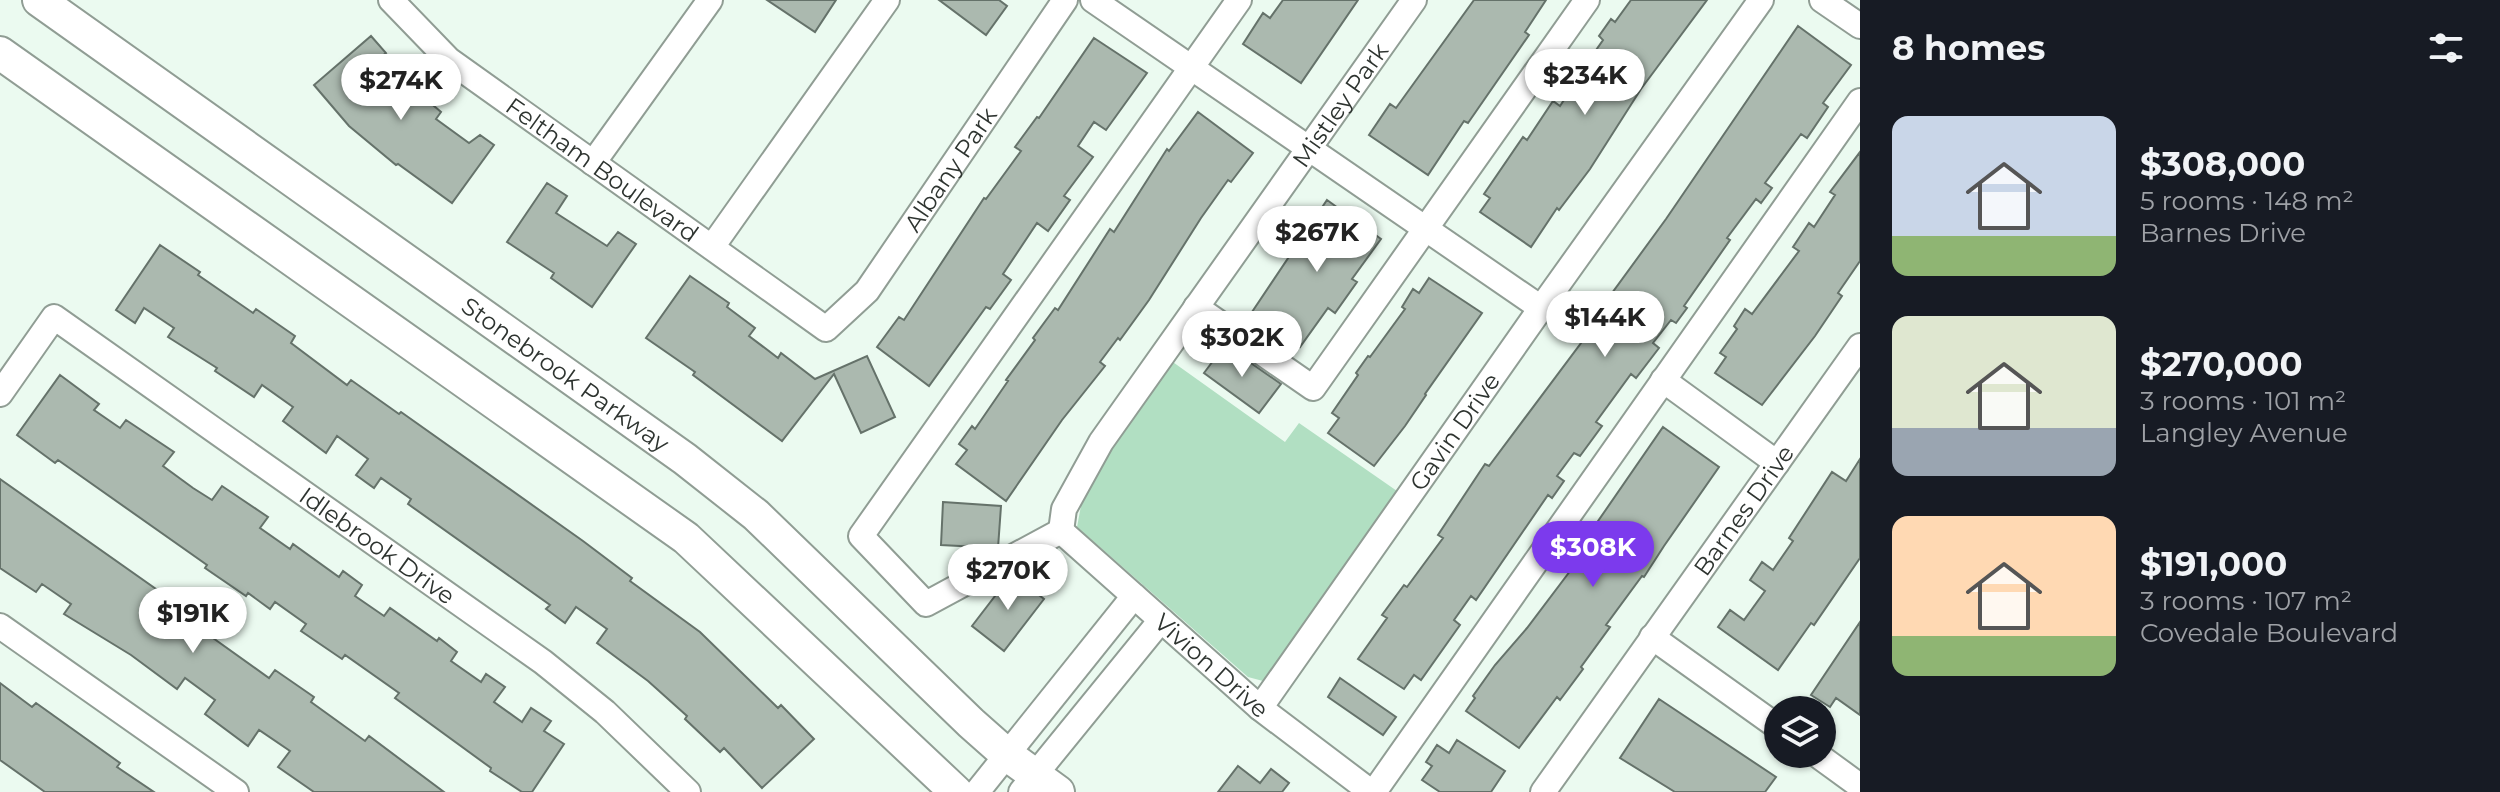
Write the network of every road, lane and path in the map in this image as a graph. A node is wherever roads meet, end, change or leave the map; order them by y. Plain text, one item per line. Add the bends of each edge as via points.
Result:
1 (39, 0) edge
2 (391, 0) edge
3 (710, 0) edge
4 (887, 0) edge
5 (1065, 0) edge
6 (1093, 0) edge
7 (1239, 0) edge
8 (1414, 0) edge
9 (1587, 0) edge
10 (1761, 0) edge
11 (1822, 0) edge
12 (1860, 26) edge
13 (0, 53) edge
14 (1193, 68) junction
15 (1860, 101) edge
16 (1308, 148) junction
17 (593, 163) junction
18 (1424, 228) junction
19 (712, 247) junction
20 (1196, 307) junction
21 (1541, 308) junction
22 (826, 329) joint
23 (1860, 346) edge
24 (1663, 380) junction
25 (0, 394) edge
26 (1777, 463) junction
27 (1061, 531) junction
28 (1134, 596) junction
29 (1161, 620) junction
30 (0, 626) edge
31 (1652, 637) junction
32 (1260, 708) junction
33 (1764, 717) edge
34 (1006, 754) junction
35 (1835, 768) edge
36 (1860, 786) edge
37 (1038, 787) edge
38 (236, 792) edge
39 (688, 792) edge
40 (956, 792) edge
41 (977, 792) edge
42 (1372, 792) edge
43 (1543, 792) edge

1 - 34 main road, Stonebrook Parkway via 685,459 756,515
2 - 17 street, Feltham Boulevard via 449,60
3 - 17 street
4 - 19 street
5 - 22 street, Albany Park via 867,291
6 - 14 street
7 - 14 street
8 - 16 street, Mistley Park
9 - 18 street
10 - 21 street, Gavin Drive
11 - 12 street
13 - 40 main road via 686,538
14 - 16 street
14 - 27 street via 861,536 926,604
15 - 24 street
16 - 18 street
16 - 20 street, Mistley Park
17 - 19 street, Feltham Boulevard
18 - 20 street via 1313,388
18 - 21 street
19 - 22 street, Feltham Boulevard
20 - 27 street, Mistley Park via 1101,442 1064,509
21 - 32 street, Gavin Drive
23 - 26 street, Barnes Drive
24 - 26 street
24 - 42 street
25 - 39 street, Idlebrook Drive via 54,317 543,662 605,712
26 - 31 street, Barnes Drive
27 - 28 street, Vivion Drive
28 - 29 street, Vivion Drive
28 - 34 street
29 - 32 street, Vivion Drive
29 - 37 street
30 - 38 street
31 - 33 street
31 - 43 street, Barnes Drive
32 - 42 street, Vivion Drive
34 - 37 main road, Stonebrook Parkway
34 - 41 street
35 - 36 street

